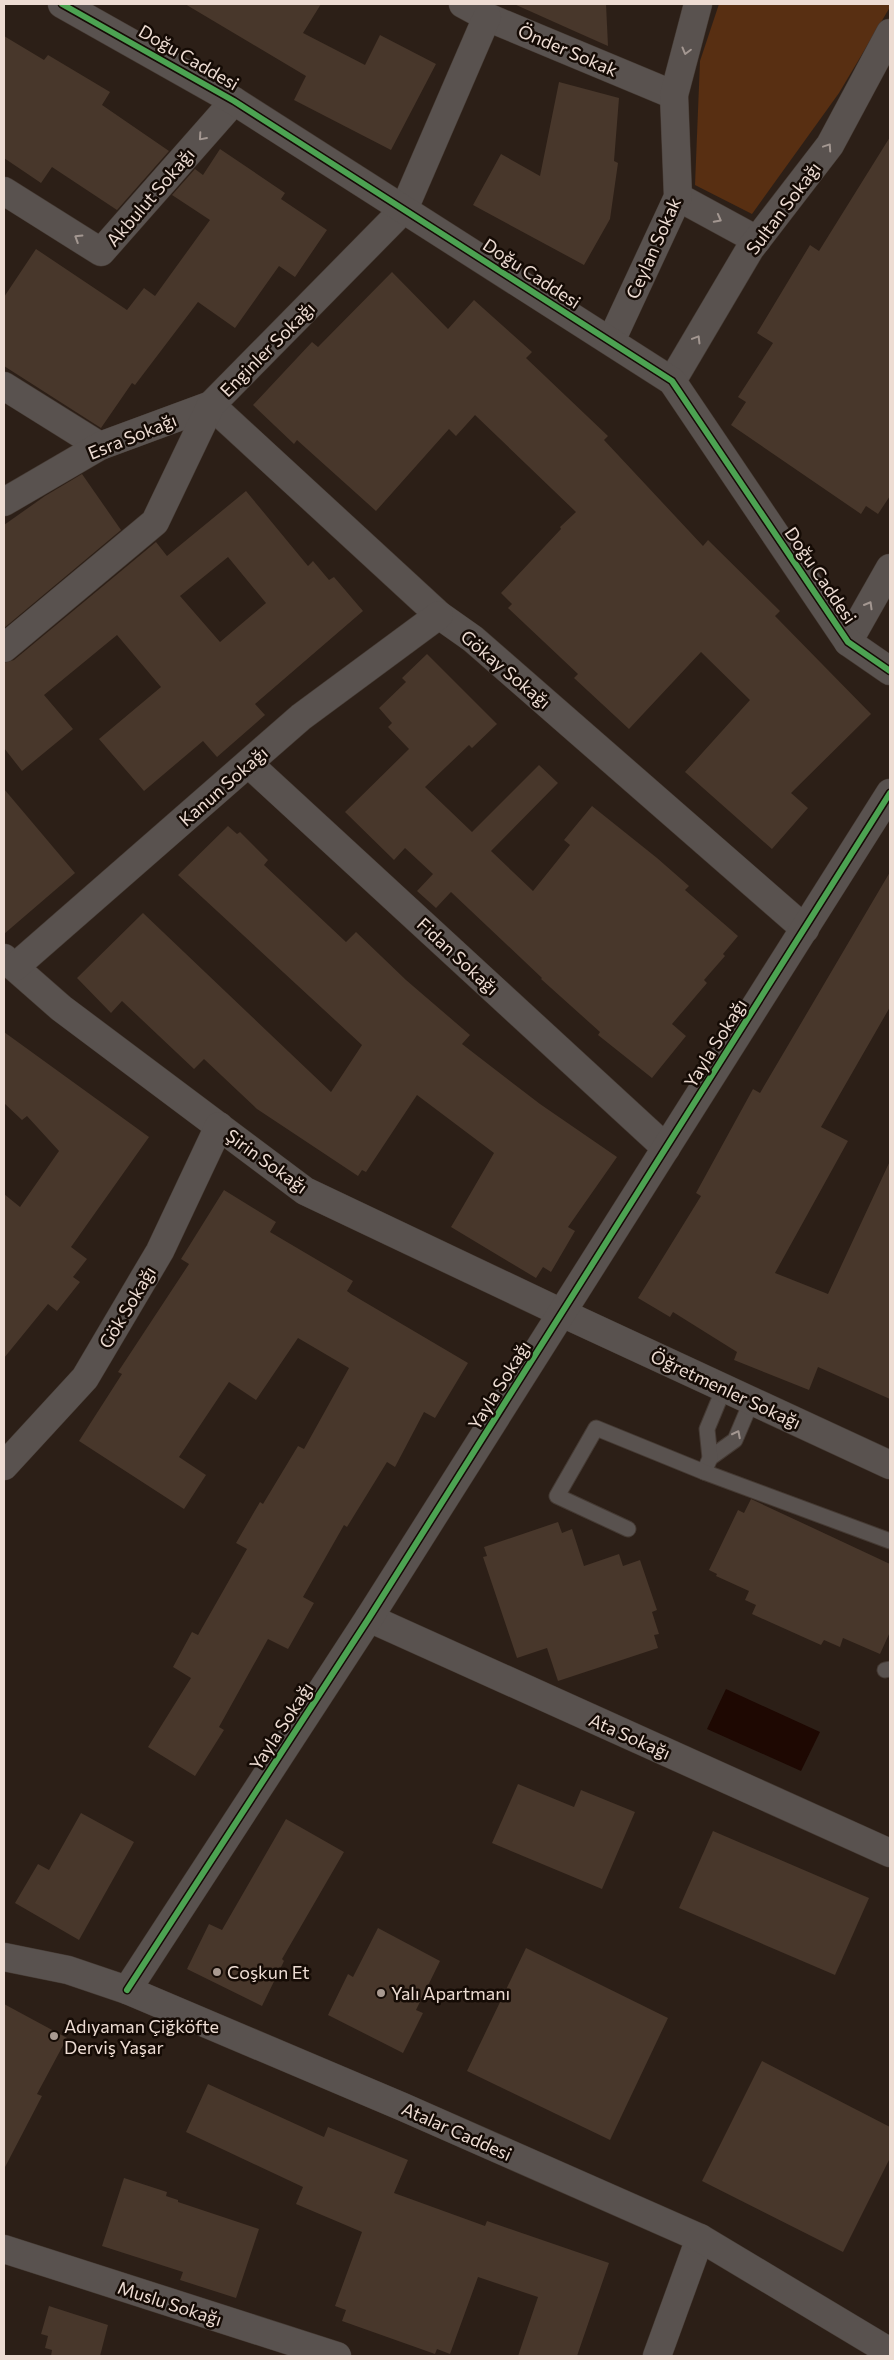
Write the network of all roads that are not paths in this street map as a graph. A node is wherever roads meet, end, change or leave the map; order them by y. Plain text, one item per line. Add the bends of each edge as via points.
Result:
1 (62, 4) edge
2 (463, 4) edge
3 (698, 4) edge
4 (487, 17) junction
5 (890, 34) edge
6 (674, 95) junction
7 (234, 101) junction
8 (4, 191) edge
9 (678, 197) junction
10 (404, 210) junction
11 (758, 240) junction
12 (611, 341) junction
13 (672, 381) junction
14 (4, 386) edge
15 (211, 405) junction
16 (100, 446) junction
17 (4, 502) edge
18 (890, 568) edge
19 (439, 615) junction
20 (848, 642) junction
21 (4, 648) edge
22 (890, 671) edge
23 (249, 764) junction
24 (890, 793) edge
25 (805, 928) junction
26 (9, 962) edge
27 (219, 1126) junction
28 (666, 1148) junction
29 (562, 1313) junction
30 (724, 1388) junction
31 (752, 1400) junction
32 (707, 1465) junction
33 (890, 1465) edge
34 (4, 1466) edge
35 (628, 1529) dead end
36 (890, 1541) edge
37 (369, 1618) junction
38 (890, 1853) edge
39 (4, 1957) edge
40 (127, 1990) junction
41 (700, 2238) junction
42 (4, 2249) edge
43 (890, 2352) edge
44 (337, 2356) edge
45 (657, 2356) edge

1 - 7 street, Doğu Caddesi
2 - 4 street, Önder Sokak
3 -> 6 street, Ceylan Sokak
4 - 6 street, Önder Sokak
4 - 10 street, Enginler Sokağı
11 -> 5 street, Sultan Sokağı via 830,145
6 - 9 street, Ceylan Sokak
7 -> 8 street, Akbulut Sokağı via 101,252
7 - 10 street, Doğu Caddesi
9 -> 11 street
9 - 12 street, Ceylan Sokak
10 - 12 street, Doğu Caddesi
10 - 15 street, Enginler Sokağı
13 -> 11 street, Sultan Sokağı
12 - 13 street, Doğu Caddesi
13 - 20 street, Doğu Caddesi
14 - 16 street
15 - 16 street, Esra Sokağı
15 - 19 street, Gökay Sokağı
15 - 21 street, Enginler Sokağı via 155,522
16 - 17 street, Esra Sokağı
20 -> 18 street
19 - 23 street, Kanun Sokağı via 301,717
19 - 25 street, Gökay Sokağı via 473,640
20 - 22 street, Doğu Caddesi
23 - 26 street, Kanun Sokağı
23 - 28 street, Fidan Sokağı
24 - 25 street, Yayla Sokağı
25 - 28 street, Yayla Sokağı
26 - 27 street, Şirin Sokağı via 62,1008
27 - 29 street, Şirin Sokağı via 305,1191
27 - 34 street, Gök Sokağı via 160,1251 85,1378
28 - 29 street, Yayla Sokağı
29 - 30 street, Öğretmenler Sokağı
29 - 37 street, Yayla Sokağı
30 - 31 street, Öğretmenler Sokağı
30 - 32 lane via 708,1429
32 -> 31 lane via 735,1440
31 - 33 street, Öğretmenler Sokağı
32 - 35 lane via 596,1428 557,1496
32 - 36 lane
37 - 38 street, Ata Sokağı
37 - 40 street, Yayla Sokağı
39 - 40 street, Atalar Caddesi via 68,1970
40 - 41 street, Atalar Caddesi
41 - 43 street, Atalar Caddesi
41 - 45 street
42 - 44 street, Muslu Sokağı

